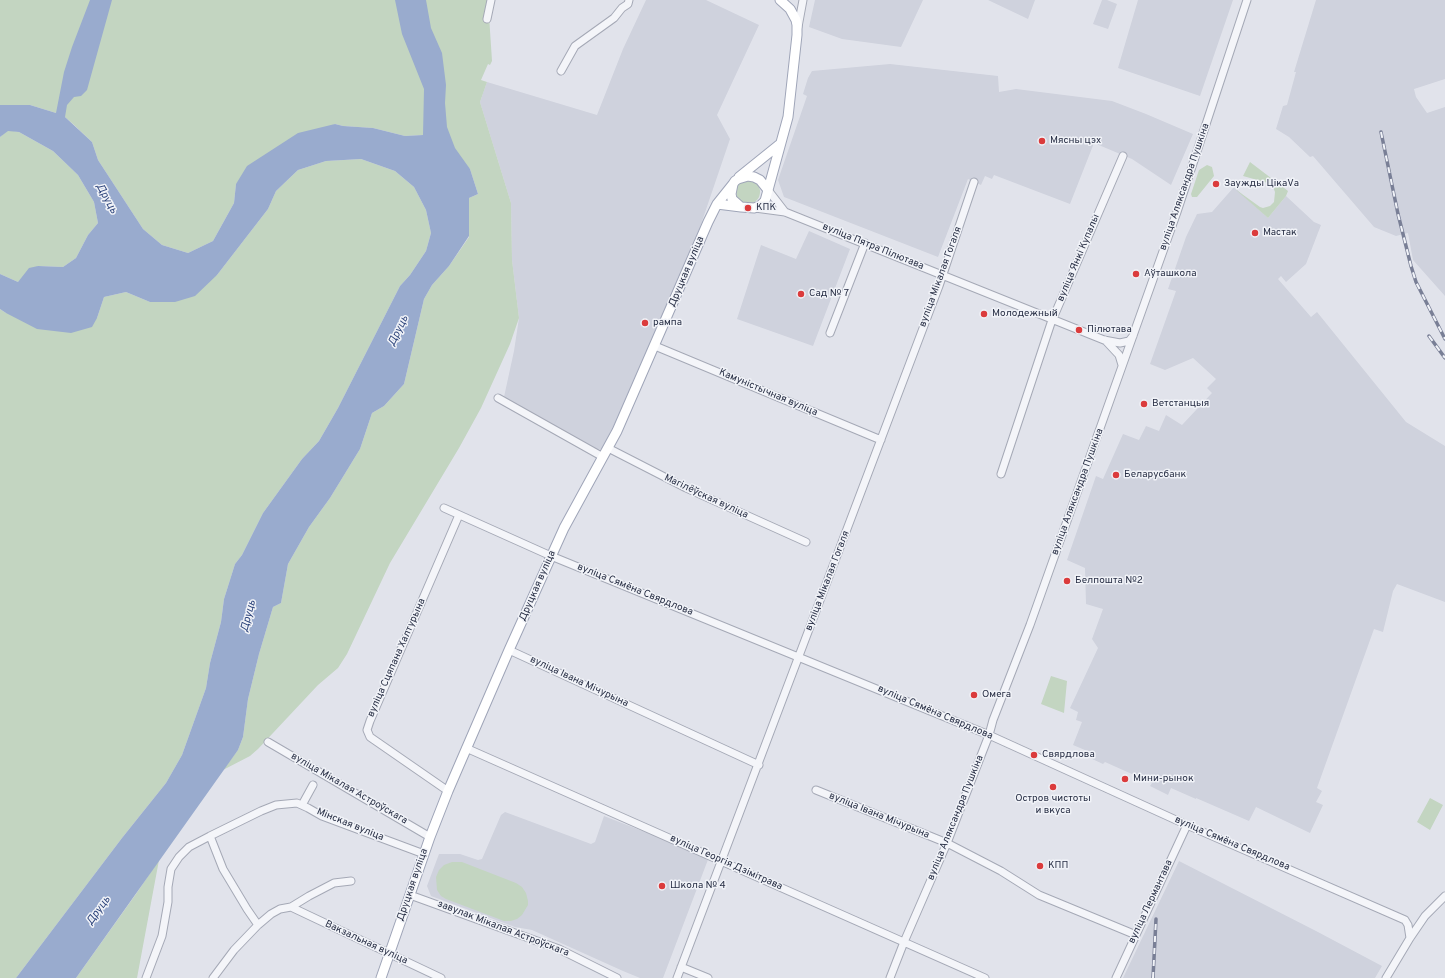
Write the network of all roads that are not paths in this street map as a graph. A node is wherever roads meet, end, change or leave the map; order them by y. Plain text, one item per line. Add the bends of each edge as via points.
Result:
1 (491, 0) edge
2 (629, 0) edge
3 (780, 0) edge
4 (803, 0) edge
5 (1247, 0) edge
6 (487, 19) dead end
7 (797, 35) junction
8 (561, 71) dead end
9 (780, 144) junction
10 (1123, 156) dead end
11 (735, 181) junction
12 (974, 182) dead end
13 (768, 190) junction
14 (717, 204) junction
15 (741, 207) junction
16 (754, 208) junction
17 (785, 212) junction
18 (866, 243) junction
19 (943, 275) junction
20 (1053, 320) junction
21 (1136, 331) junction
22 (830, 333) dead end
23 (1104, 340) junction
24 (655, 346) junction
25 (1122, 365) junction
26 (498, 398) dead end
27 (881, 440) junction
28 (608, 448) junction
29 (603, 457) junction
30 (1001, 474) dead end
31 (444, 508) dead end
32 (459, 515) junction
33 (806, 542) dead end
34 (551, 556) junction
35 (509, 650) junction
36 (798, 657) junction
37 (989, 735) junction
38 (268, 742) dead end
39 (466, 748) junction
40 (759, 765) junction
41 (313, 786) dead end
42 (816, 790) dead end
43 (448, 791) junction
44 (302, 805) junction
45 (1187, 825) junction
46 (210, 836) junction
47 (430, 837) junction
48 (947, 843) junction
49 (424, 854) junction
50 (721, 861) junction
51 (351, 881) dead end
52 (410, 895) junction
53 (1445, 896) edge
54 (291, 907) junction
55 (258, 925) junction
56 (1136, 935) junction
57 (1410, 938) junction
58 (904, 942) junction
59 (389, 954) junction
60 (681, 967) junction
61 (146, 978) edge
62 (213, 978) edge
63 (381, 978) edge
64 (441, 978) edge
65 (617, 978) edge
66 (677, 978) edge
67 (708, 978) edge
68 (890, 978) edge
69 (985, 978) edge
70 (1116, 978) edge
71 (1386, 978) edge

1 - 6 street
2 - 8 street via 614,18 575,46
3 - 7 main road via 796,20
4 - 7 street
5 - 21 street, вуліца Аляксандра Пушкіна
7 - 9 main road via 788,118
9 - 11 main road, Друцкая вуліца
9 - 13 main road
10 - 20 street, вуліца Янкі Купалы
11 - 13 main road via 748,176 754,177
11 - 14 main road, Друцкая вуліца
11 - 15 main road via 732,199
12 - 19 street, вуліца Мікалая Гогаля
13 - 16 main road via 765,201
13 - 17 street
14 - 15 main road
14 - 24 main road, Друцкая вуліца
15 - 16 main road
16 - 17 street, вуліца Пятра Пілютава
17 - 18 street, вуліца Пятра Пілютава
18 - 19 street, вуліца Пятра Пілютава
18 - 22 street
19 - 20 street, вуліца Пятра Пілютава
19 - 27 street, вуліца Мікалая Гогаля
20 - 23 street, вуліца Пятра Пілютава
20 - 30 street, вуліца Янкі Купалы
21 - 23 street, вуліца Пятра Пілютава via 1129,341 1120,343
21 - 25 street, вуліца Аляксандра Пушкіна
23 - 25 street via 1120,355
24 - 27 street, Камуністычная вуліца
24 - 28 main road, Друцкая вуліца
25 - 37 street, вуліца Аляксандра Пушкіна via 1090,461
26 - 29 street
27 - 36 street, вуліца Мікалая Гогаля
28 - 29 main road, Друцкая вуліца
28 - 33 street, Магілёўская вуліца via 686,488
29 - 34 main road, Друцкая вуліца
31 - 32 street, вуліца Сямёна Свярдлова
32 - 34 street, вуліца Сямёна Свярдлова
32 - 43 street, вуліца Сцяпана Халтурына via 367,730 370,737
34 - 35 main road, Друцкая вуліца
34 - 36 street, вуліца Сямёна Свярдлова
35 - 39 main road, Друцкая вуліца
35 - 40 street, вуліца Івана Мічурына
36 - 37 street, вуліца Сямёна Свярдлова
36 - 40 street, вуліца Мікалая Гогаля
37 - 45 street, вуліца Сямёна Свярдлова
37 - 48 street, вуліца Аляксандра Пушкіна
38 - 47 street, вуліца Мікалая Астроўскага
39 - 43 main road, Друцкая вуліца
39 - 50 street, вуліца Георгія Дзімітрава
40 - 50 street, вуліца Мікалая Гогаля
41 - 44 street
42 - 48 street, вуліца Івана Мічурына
43 - 47 main road, Друцкая вуліца
44 - 46 street, Мінская вуліца via 276,805
44 - 49 street, Мінская вуліца via 322,816
45 - 56 street, вуліца Лермантава
45 - 57 street, вуліца Сямёна Свярдлова via 1405,920
46 - 55 street via 223,869
46 - 61 street, Мінская вуліца via 189,847 171,869 162,936
47 - 49 main road, Друцкая вуліца
48 - 56 street, вуліца Івана Мічурына via 1001,871 1039,895
48 - 58 street, вуліца Аляксандра Пушкіна
49 - 52 main road, Друцкая вуліца
50 - 58 street, вуліца Георгія Дзімітрава
50 - 60 street, вуліца Мікалая Гогаля
51 - 54 street via 334,883
52 - 59 main road, Друцкая вуліца
52 - 65 street, завулак Мікалая Астроўскага via 559,949
53 - 57 street via 1425,916
54 - 55 street via 271,914
54 - 59 street, Вакзальная вуліца
55 - 62 street via 234,950
56 - 70 street, вуліца Лермантава
57 - 71 street
58 - 68 street, вуліца Аляксандра Пушкіна
58 - 69 street, вуліца Георгія Дзімітрава
59 - 63 main road, Друцкая вуліца
59 - 64 street, Вакзальная вуліца
60 - 66 street, вуліца Мікалая Гогаля
60 - 67 street

